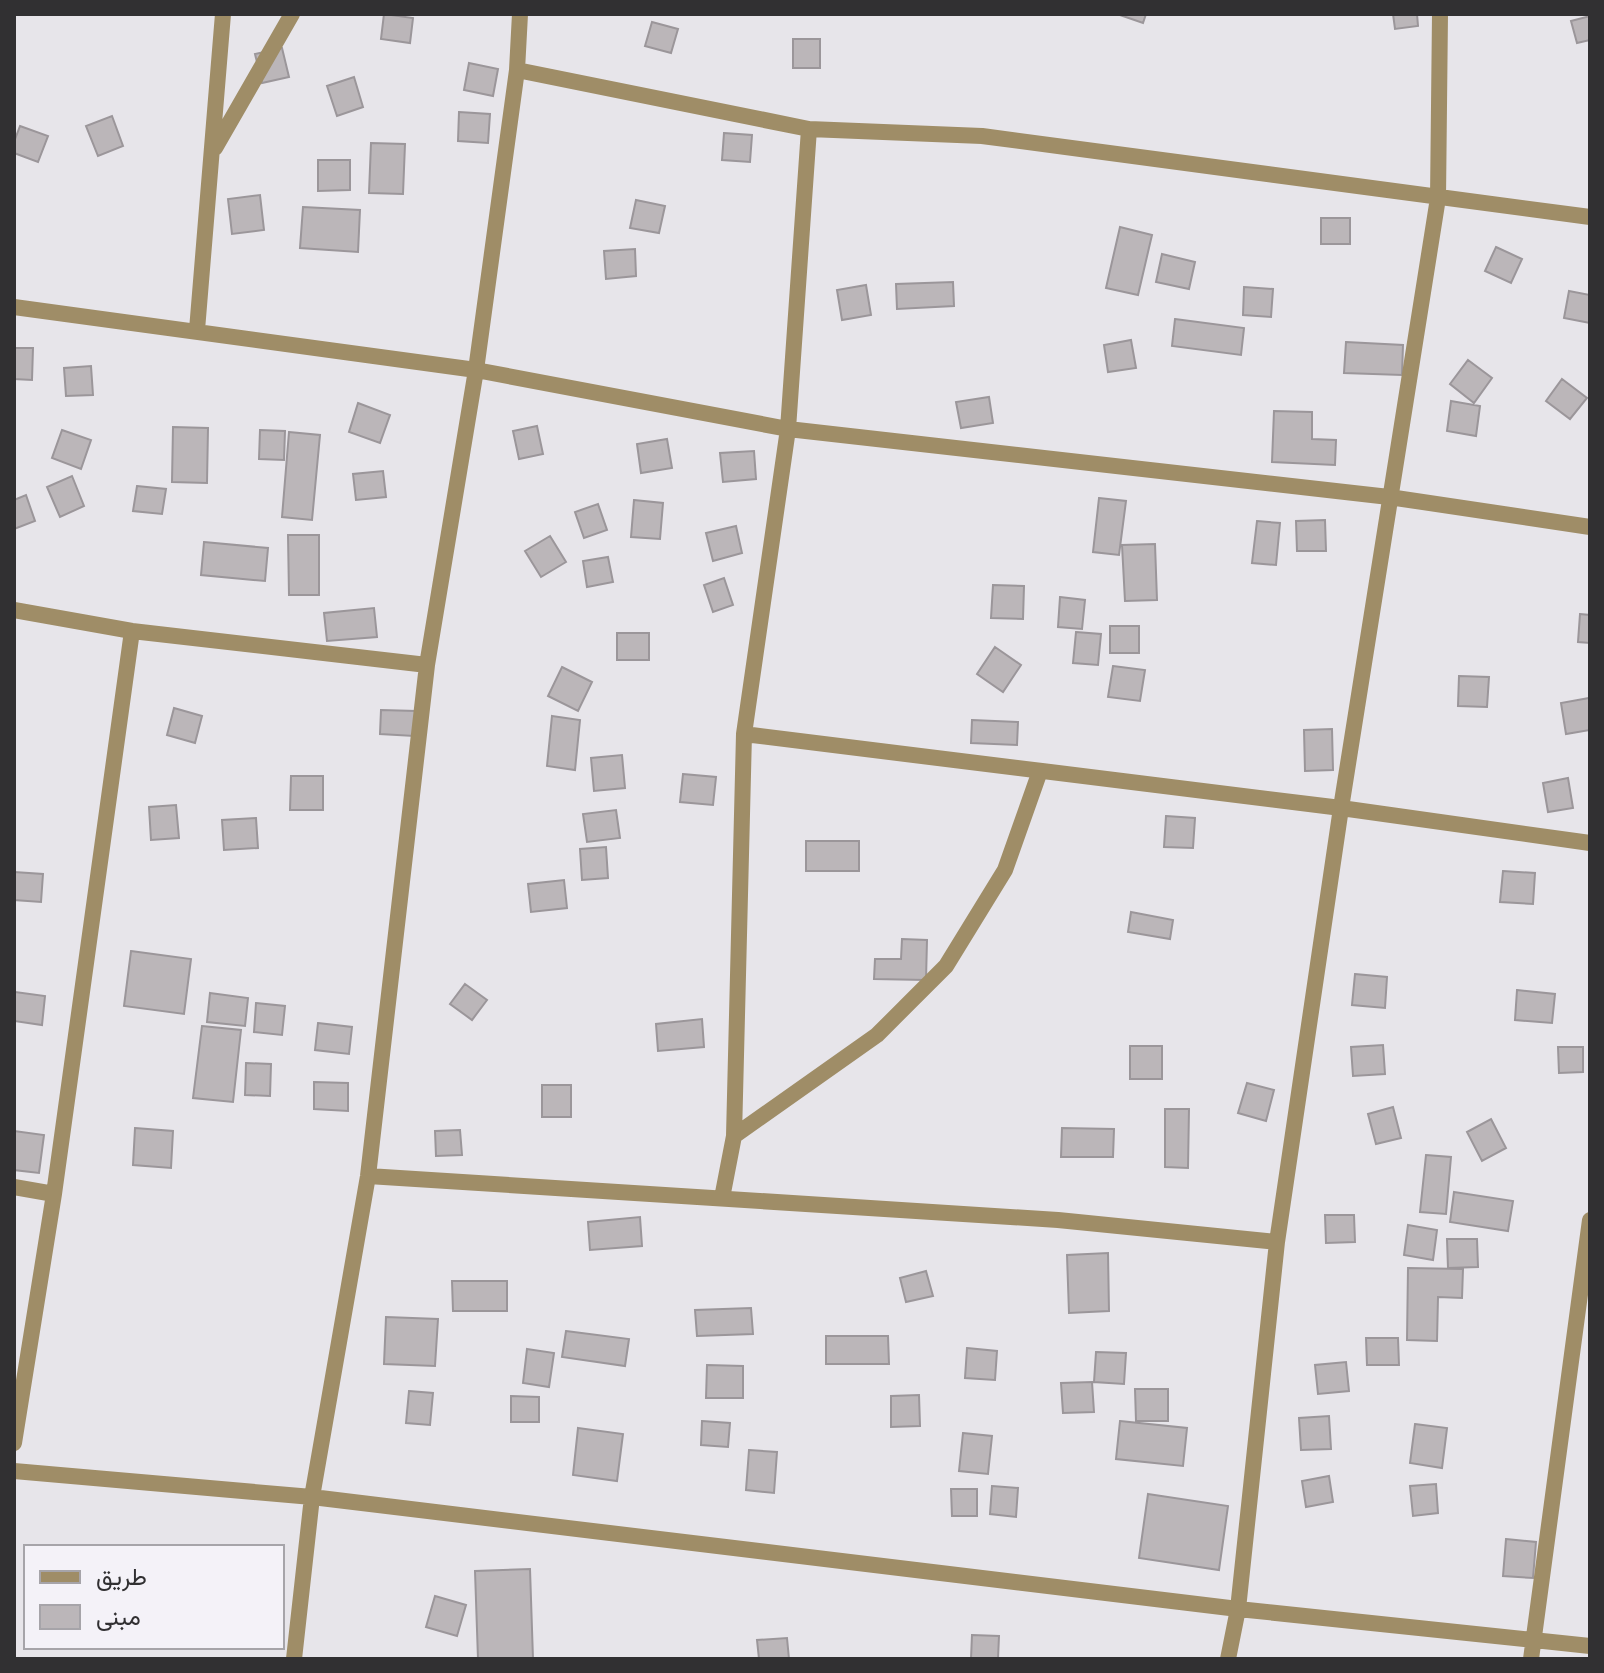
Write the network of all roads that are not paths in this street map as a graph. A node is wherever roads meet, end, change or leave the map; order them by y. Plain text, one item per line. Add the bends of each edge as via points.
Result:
1 (223, 14) edge
2 (292, 14) edge
3 (520, 14) edge
4 (1440, 14) edge
5 (517, 70) junction
6 (809, 129) junction
7 (212, 154) junction
8 (1438, 198) junction
9 (1590, 217) edge
10 (14, 307) edge
11 (197, 330) junction
12 (476, 370) junction
13 (788, 429) junction
14 (1389, 497) junction
15 (1590, 527) edge
16 (14, 610) edge
17 (132, 631) junction
18 (427, 665) junction
19 (744, 734) junction
20 (1040, 771) junction
21 (1341, 808) junction
22 (1590, 843) edge
23 (734, 1136) junction
24 (368, 1176) junction
25 (14, 1187) edge
26 (54, 1194) junction
27 (722, 1198) junction
28 (1590, 1220) edge
29 (1277, 1242) junction
30 (14, 1443) edge
31 (14, 1471) edge
32 (312, 1497) junction
33 (1238, 1609) junction
34 (1533, 1639) junction
35 (1590, 1646) edge
36 (294, 1659) edge
37 (1228, 1659) edge
38 (1531, 1659) edge

1 - 7 street
2 - 7 street
3 - 5 street
4 - 8 street
5 - 6 street
5 - 12 street
6 - 8 street via 982,136
6 - 13 street
7 - 11 street
8 - 9 street
8 - 14 street
10 - 11 street
11 - 12 street
12 - 13 street
12 - 18 street
13 - 14 street
13 - 19 street
14 - 15 street
14 - 21 street
16 - 17 street
17 - 18 street
17 - 26 street
18 - 24 street
19 - 20 street
19 - 23 street
20 - 21 street
20 - 23 street via 1005,870 946,966 877,1035
21 - 22 street
21 - 29 street
23 - 27 street
24 - 27 street
24 - 32 street
25 - 26 street
26 - 30 street
27 - 29 street via 1058,1220
28 - 34 street
29 - 33 street
31 - 32 street
32 - 33 street
32 - 36 street
33 - 34 street
33 - 37 street
34 - 35 street
34 - 38 street

